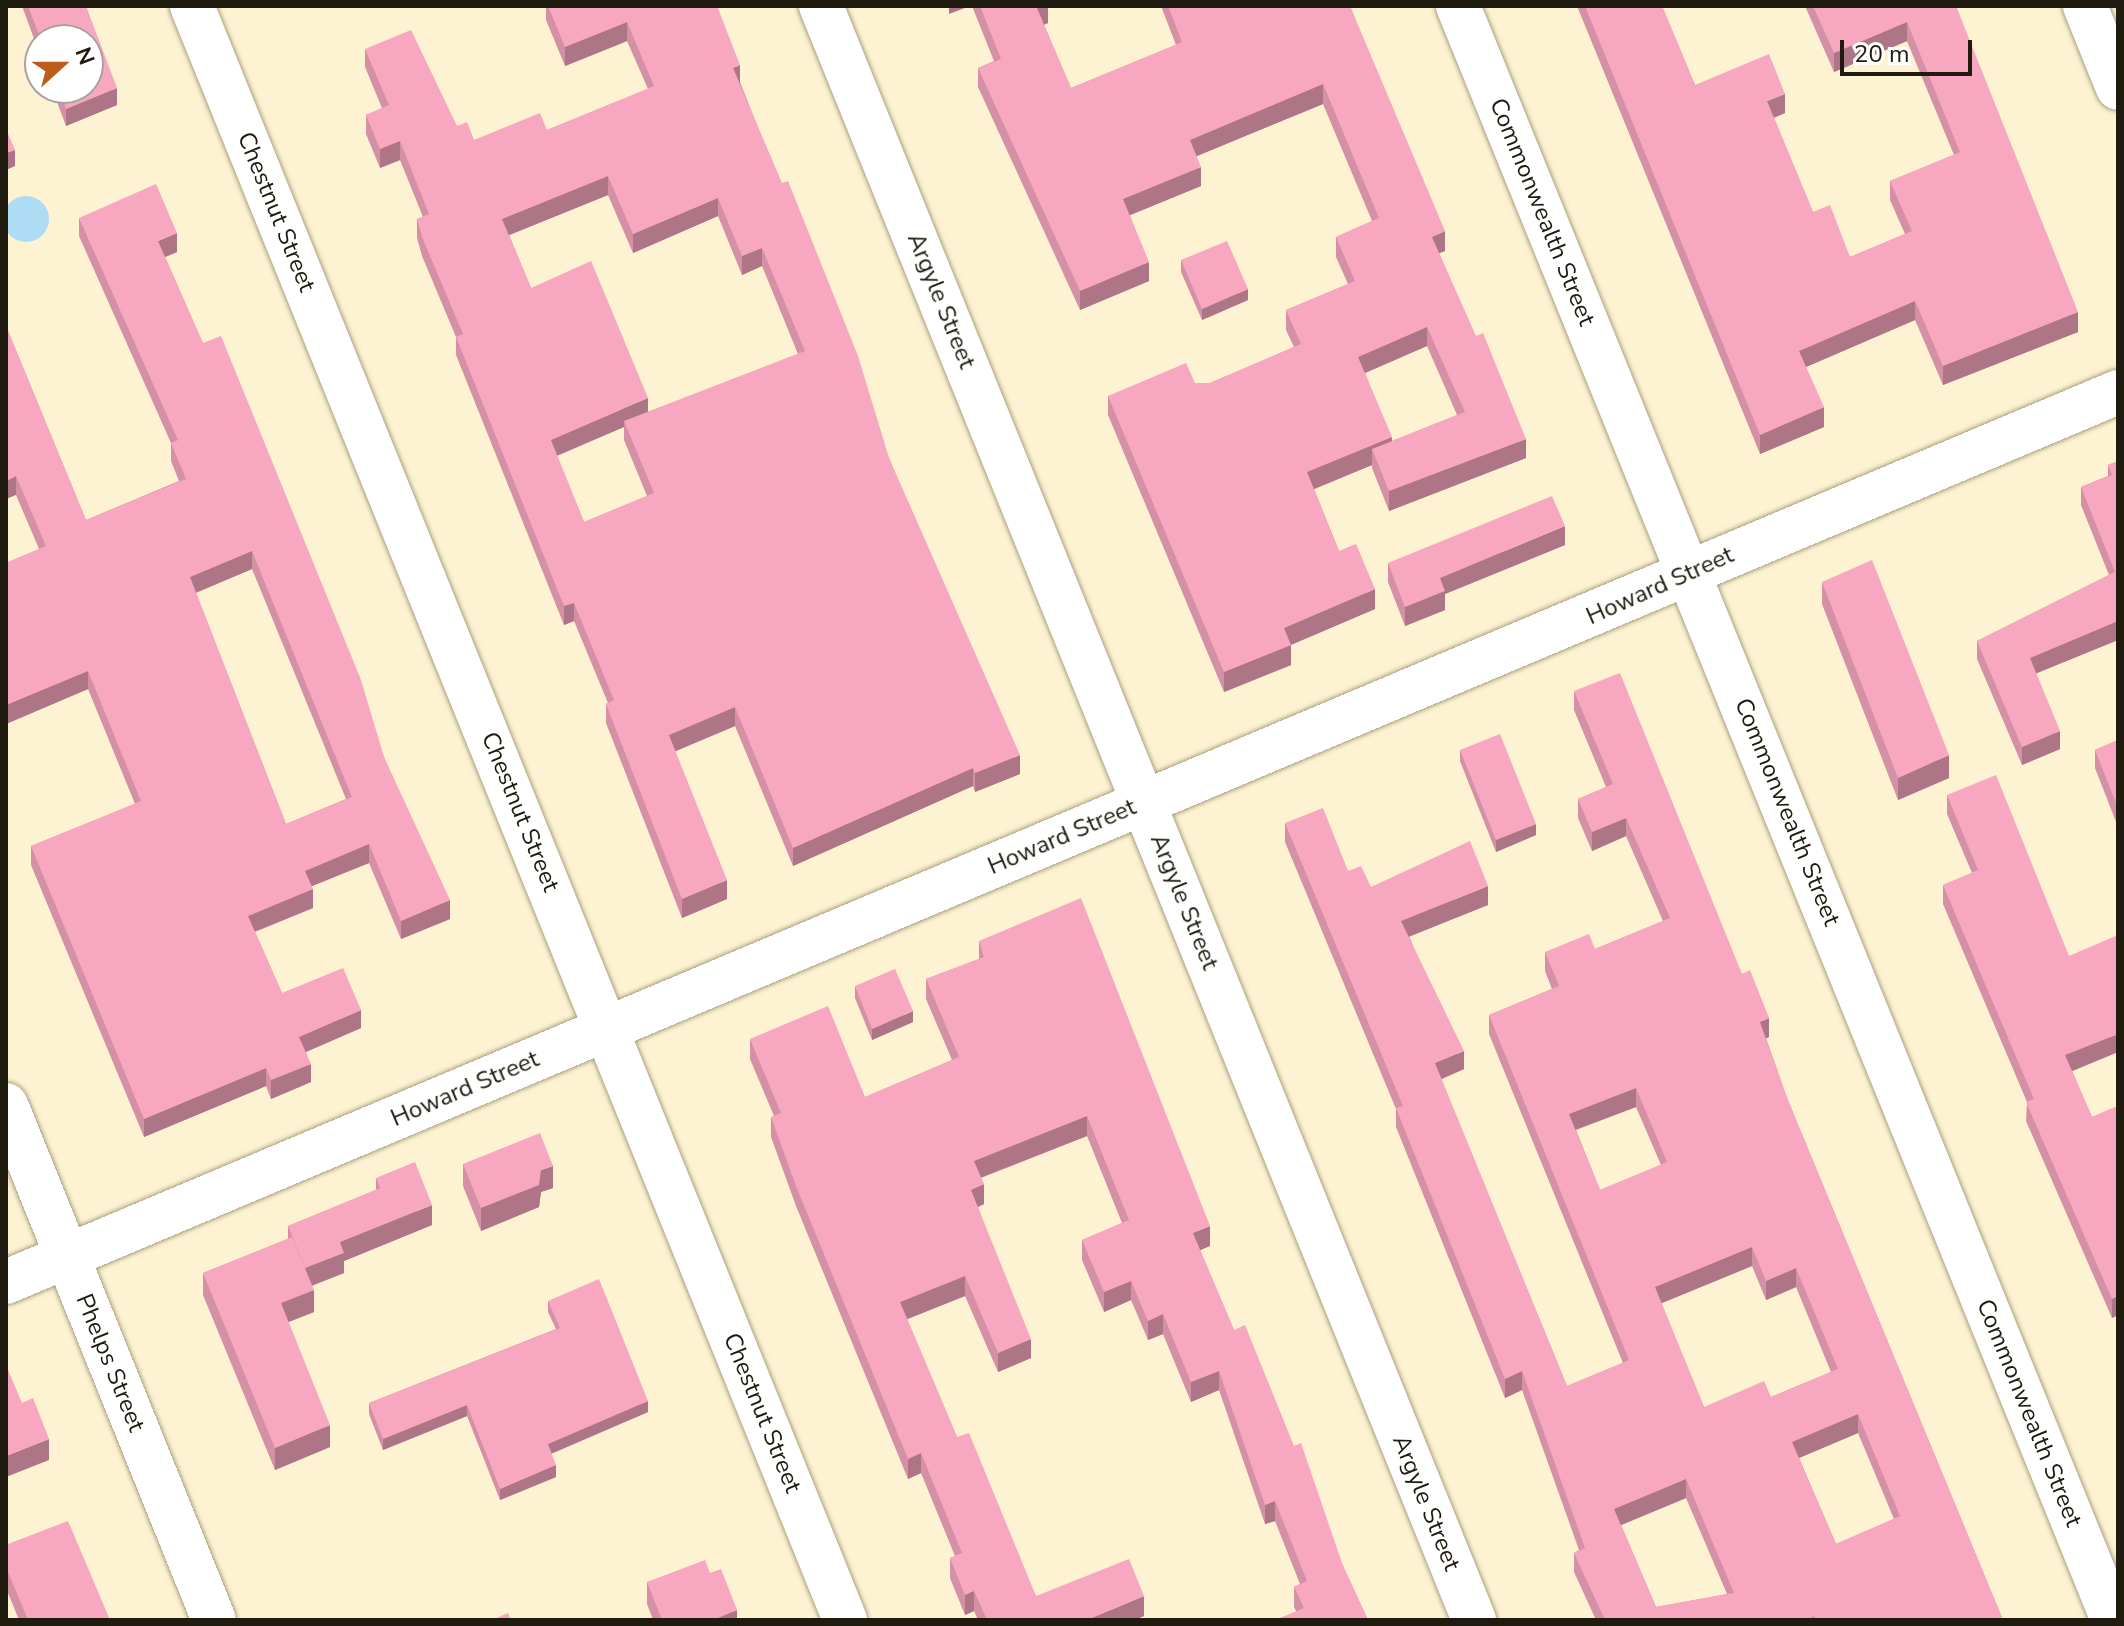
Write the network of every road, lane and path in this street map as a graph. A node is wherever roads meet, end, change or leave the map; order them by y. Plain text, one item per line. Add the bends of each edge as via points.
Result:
1 (192, 6) edge
2 (821, 6) edge
3 (1458, 6) edge
4 (2085, 6) edge
5 (2118, 88) edge
6 (2118, 392) edge
7 (1690, 573) junction
8 (1144, 803) junction
9 (607, 1029) junction
10 (6, 1105) edge
11 (67, 1256) junction
12 (6, 1282) edge
13 (214, 1620) edge
14 (845, 1620) edge
15 (1474, 1620) edge
16 (2113, 1620) edge

1 - 9 street, Chestnut Street
2 - 8 street, Argyle Street
3 - 7 street, Commonwealth Street
4 - 5 street
6 - 7 street, Howard Street
7 - 8 street, Howard Street
7 - 16 street, Commonwealth Street
8 - 9 street, Howard Street
8 - 15 street, Argyle Street
9 - 11 street, Howard Street
9 - 14 street, Chestnut Street
10 - 11 street, Phelps Street
11 - 12 street, Howard Street
11 - 13 street, Phelps Street

